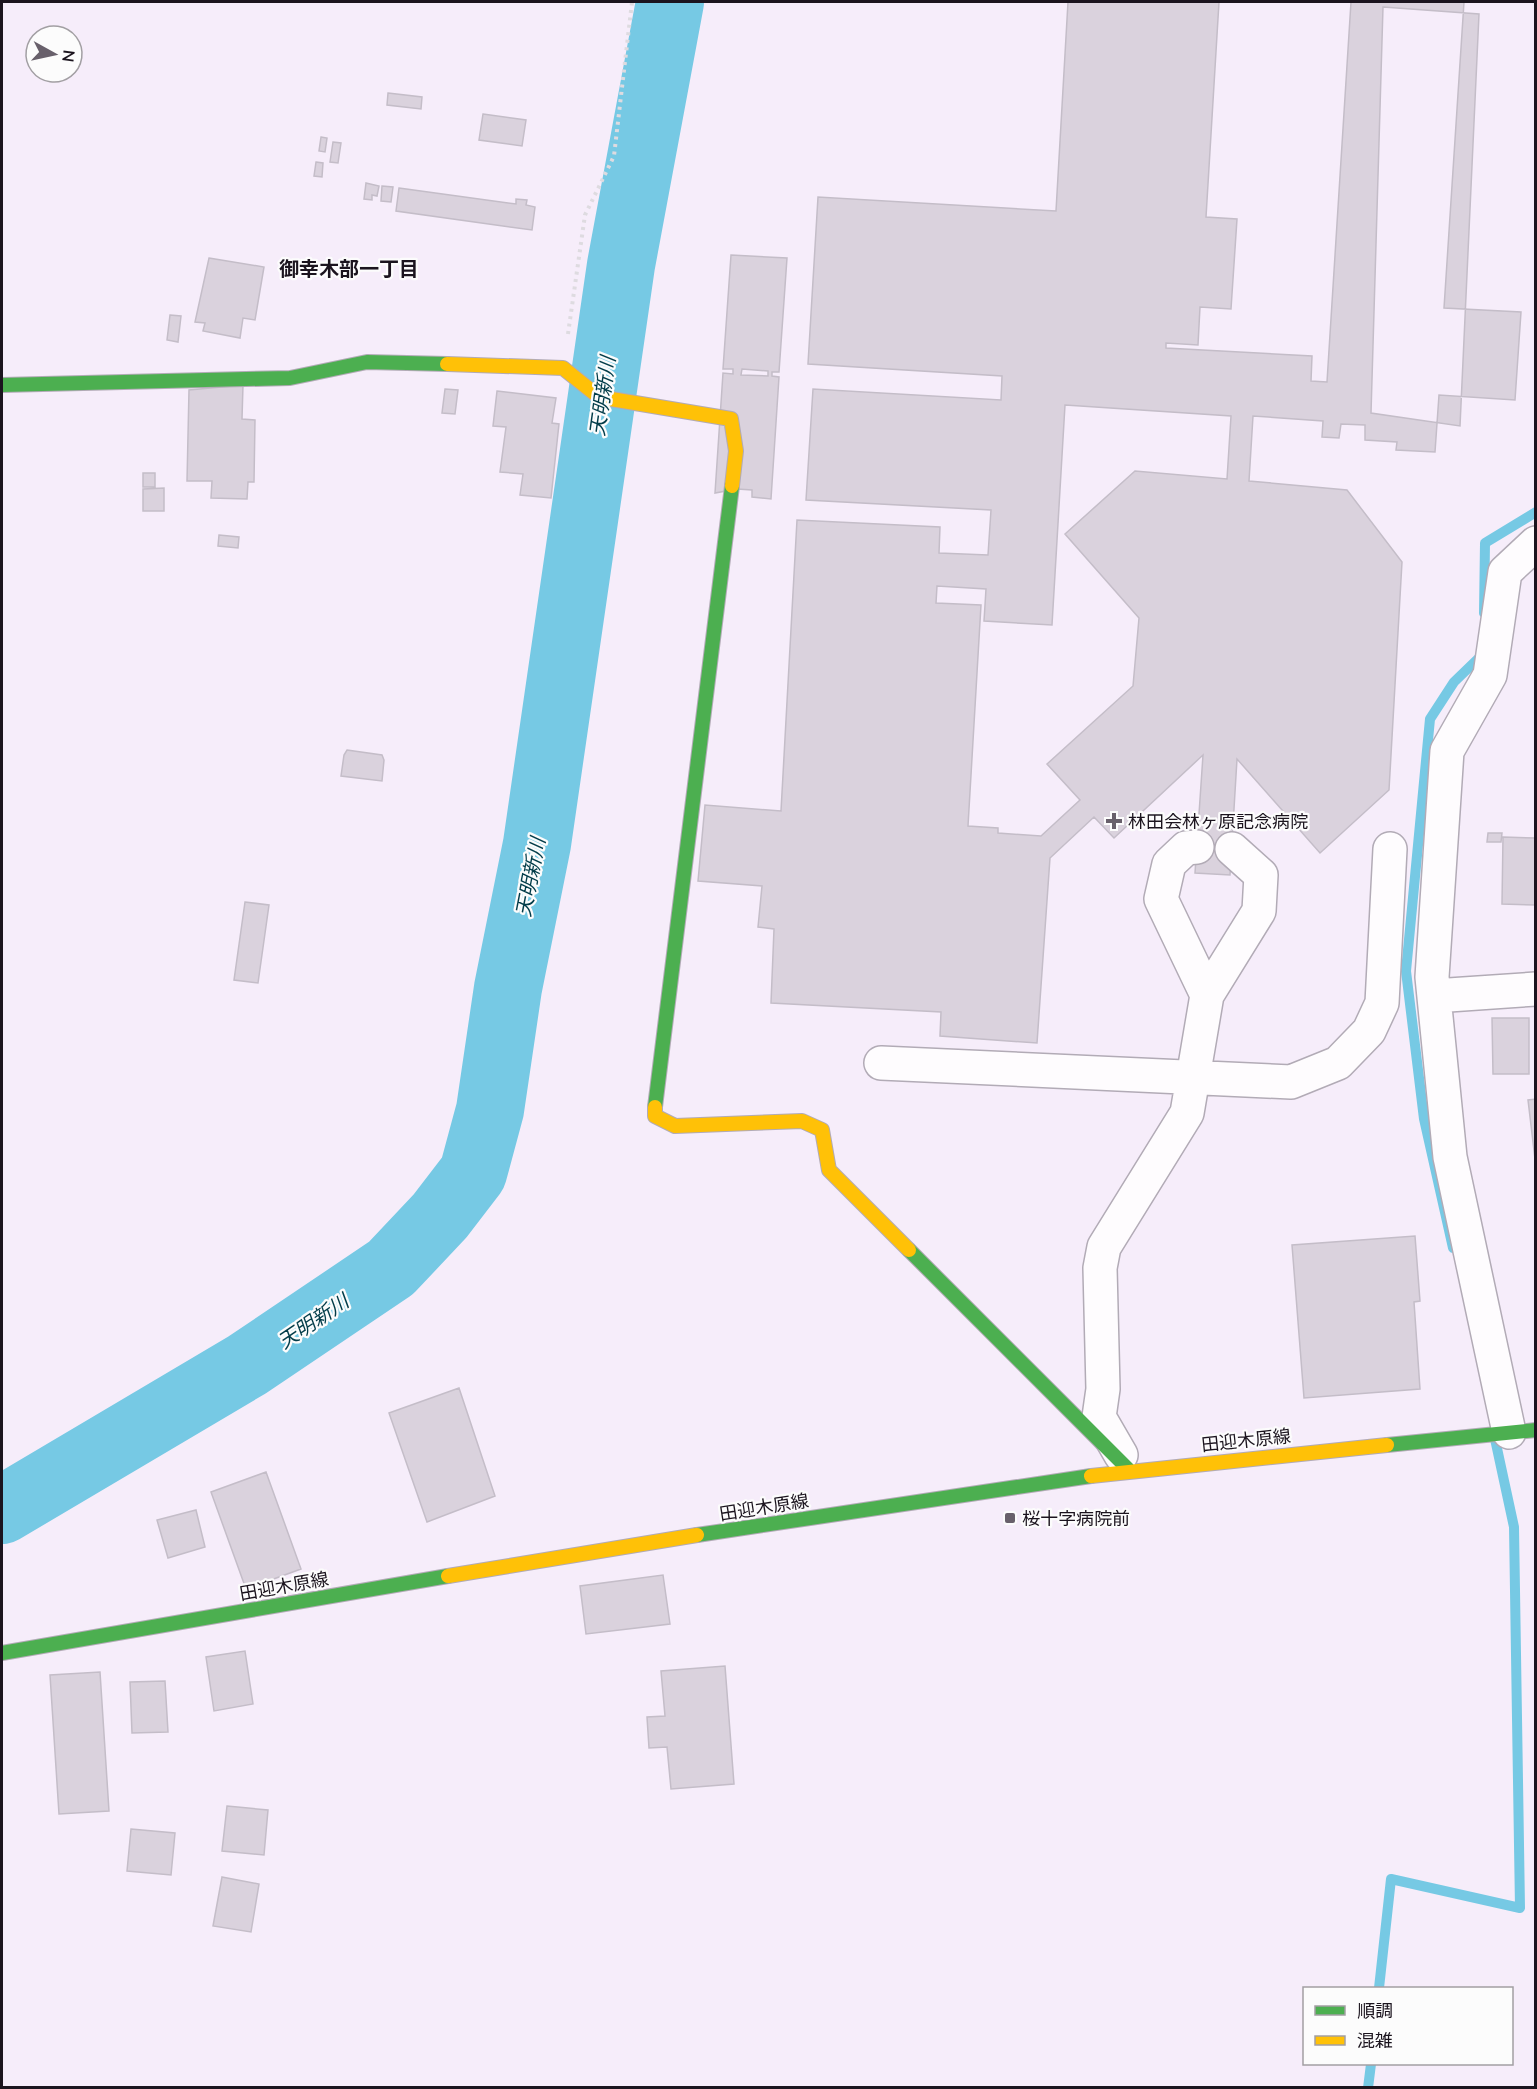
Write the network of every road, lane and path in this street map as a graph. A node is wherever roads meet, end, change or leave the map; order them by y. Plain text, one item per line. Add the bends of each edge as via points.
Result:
1 (632, 2) edge
2 (563, 368) junction
3 (2, 385) edge
4 (1536, 543) edge
5 (1197, 847) dead end
6 (1232, 849) dead end
7 (1390, 849) dead end
8 (1536, 989) edge
9 (1207, 995) junction
10 (1434, 996) junction
11 (881, 1063) dead end
12 (1193, 1077) junction
13 (1522, 1431) edge
14 (1129, 1470) junction
15 (2, 1653) edge

1 - 2 path via 614,156 585,215
2 - 3 street via 368,362 290,378
2 - 14 street via 599,397 732,422 736,451 655,1091 655,1116 675,1126 802,1121 822,1130 829,1170
4 - 10 street via 1505,572 1490,675 1447,751 1432,976
5 - 9 street via 1186,848 1169,864 1161,899
6 - 9 street via 1261,875 1259,911
7 - 12 street via 1382,1004 1369,1031 1338,1063 1291,1082
8 - 10 street
9 - 12 street
10 - 13 street via 1450,1157
11 - 12 street
12 - 14 street via 1187,1113 1104,1247 1100,1268 1103,1389 1099,1417
13 - 14 street, 田迎木原線
14 - 15 street, 田迎木原線 via 620,1546

